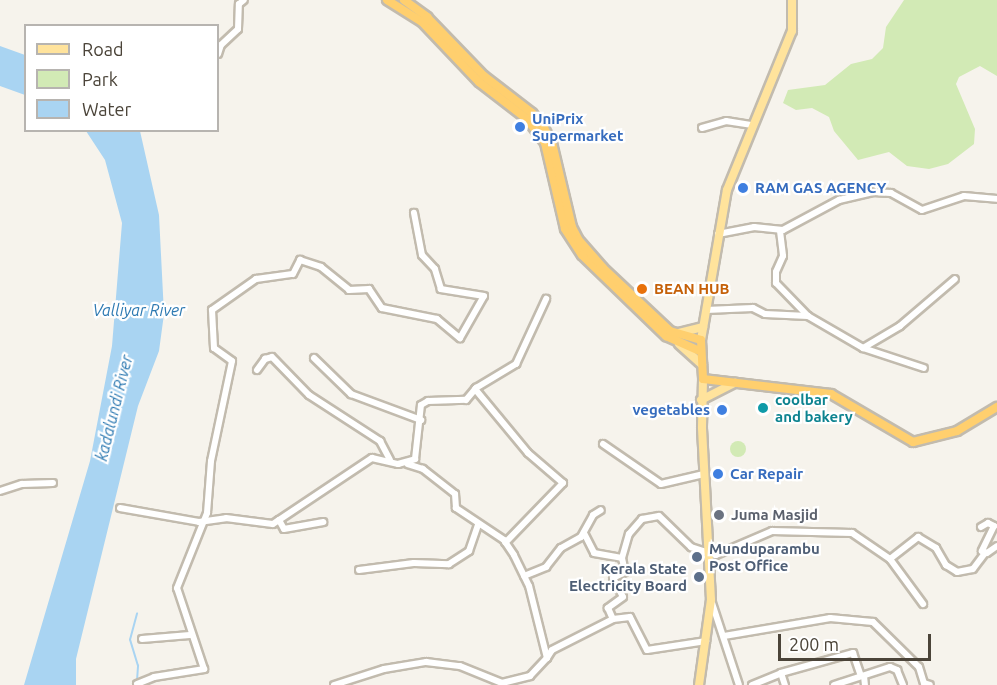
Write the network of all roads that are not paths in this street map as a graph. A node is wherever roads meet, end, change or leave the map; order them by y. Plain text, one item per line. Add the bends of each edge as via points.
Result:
1 (244, 0) edge
2 (387, 0) edge
3 (404, 0) edge
4 (792, 0) edge
5 (219, 51) edge
6 (751, 125) junction
7 (702, 128) dead end
8 (997, 199) edge
9 (414, 213) dead end
10 (780, 231) junction
11 (718, 234) junction
12 (955, 279) dead end
13 (546, 299) dead end
14 (706, 310) junction
15 (808, 316) junction
16 (704, 327) junction
17 (675, 334) junction
18 (701, 340) junction
19 (679, 344) junction
20 (863, 348) junction
21 (700, 351) junction
22 (314, 358) dead end
23 (702, 365) junction
24 (924, 368) dead end
25 (257, 370) dead end
26 (704, 379) junction
27 (737, 382) junction
28 (475, 389) junction
29 (701, 400) junction
30 (997, 407) edge
31 (421, 420) junction
32 (603, 444) dead end
33 (390, 460) junction
34 (408, 464) junction
35 (704, 474) junction
36 (53, 483) dead end
37 (0, 491) edge
38 (120, 508) dead end
39 (601, 510) dead end
40 (279, 520) junction
41 (205, 521) junction
42 (324, 522) dead end
43 (478, 525) junction
44 (981, 527) dead end
45 (584, 533) junction
46 (506, 541) junction
47 (997, 546) edge
48 (709, 551) junction
49 (985, 553) junction
50 (622, 558) junction
51 (890, 559) junction
52 (359, 570) dead end
53 (524, 576) junction
54 (711, 600) junction
55 (923, 604) dead end
56 (613, 619) junction
57 (190, 635) junction
58 (724, 636) junction
59 (142, 639) dead end
60 (706, 641) junction
61 (547, 658) junction
62 (781, 674) junction
63 (862, 676) junction
64 (137, 684) edge
65 (502, 684) edge
66 (334, 685) edge
67 (699, 685) edge
68 (739, 685) edge
69 (752, 685) edge
70 (785, 685) edge
71 (834, 685) edge
72 (865, 685) edge
73 (903, 685) edge
74 (930, 685) edge

1 - 5 street via 239,4 238,28
2 - 19 highway via 422,22 479,82 538,132 572,242 618,293
3 - 17 highway via 428,17 484,76 532,113 552,142 578,239 603,268
4 - 6 main road via 792,31
6 - 7 street via 726,121
6 - 11 main road via 727,190
8 - 10 street via 964,196 922,210 891,193 857,194
9 - 41 street via 422,255 435,269 441,289 484,296 460,338 437,319 382,308 369,289 349,290 321,267 300,260 288,277 256,279 214,306 214,348 232,361 211,461
10 - 11 street via 754,227
10 - 15 street via 783,256 776,283
11 - 14 main road
12 - 20 street via 900,326
13 - 28 street via 516,364
14 - 15 street via 753,308 765,314
14 - 16 main road
15 - 20 street
16 - 17 main road
16 - 18 main road
17 - 18 highway
18 - 21 highway
19 - 21 highway
19 - 23 main road
20 - 24 street
21 - 23 highway
22 - 31 street via 351,394
23 - 26 highway
25 - 33 street via 265,359 272,357 309,395 380,441
26 - 27 highway
26 - 29 main road
27 - 29 main road
27 - 30 highway via 838,396 913,442 957,431
28 - 31 street via 461,403 424,401
28 - 46 street via 528,453 563,483
29 - 35 main road
31 - 34 street via 418,454
32 - 35 street via 661,484
33 - 34 street
33 - 40 street via 372,458
34 - 43 street via 423,469 455,494 456,508
35 - 48 main road
36 - 37 street via 22,484
38 - 41 street
39 - 45 street via 593,514
40 - 41 street via 273,524 226,518
40 - 42 street via 284,529
41 - 57 street via 177,588
43 - 46 street
43 - 52 street via 469,551 449,564 414,563
44 - 49 street via 988,523 994,526 983,544
45 - 50 street via 594,553
45 - 53 street via 561,548 546,567
46 - 53 street
47 - 49 street
48 - 50 street via 691,547 659,516 642,519 629,534
48 - 51 street via 716,555 772,531 802,529 852,533
48 - 54 main road
49 - 51 street via 973,569 957,572 946,565 936,548 918,537
50 - 56 street via 625,572 613,578 623,597 608,608
51 - 55 street
53 - 61 street
54 - 58 street
54 - 60 main road
56 - 60 street via 630,617 647,650
56 - 61 street via 552,650
57 - 59 street
57 - 64 street via 204,671 154,677
58 - 68 street
58 - 74 street via 830,618 873,622 919,667 924,683
60 - 67 main road
61 - 65 street via 530,675
62 - 63 street via 853,653
62 - 69 street
62 - 70 street
63 - 71 street
63 - 72 street
63 - 73 street via 890,667 897,670
65 - 66 street via 460,666 426,662 384,669

